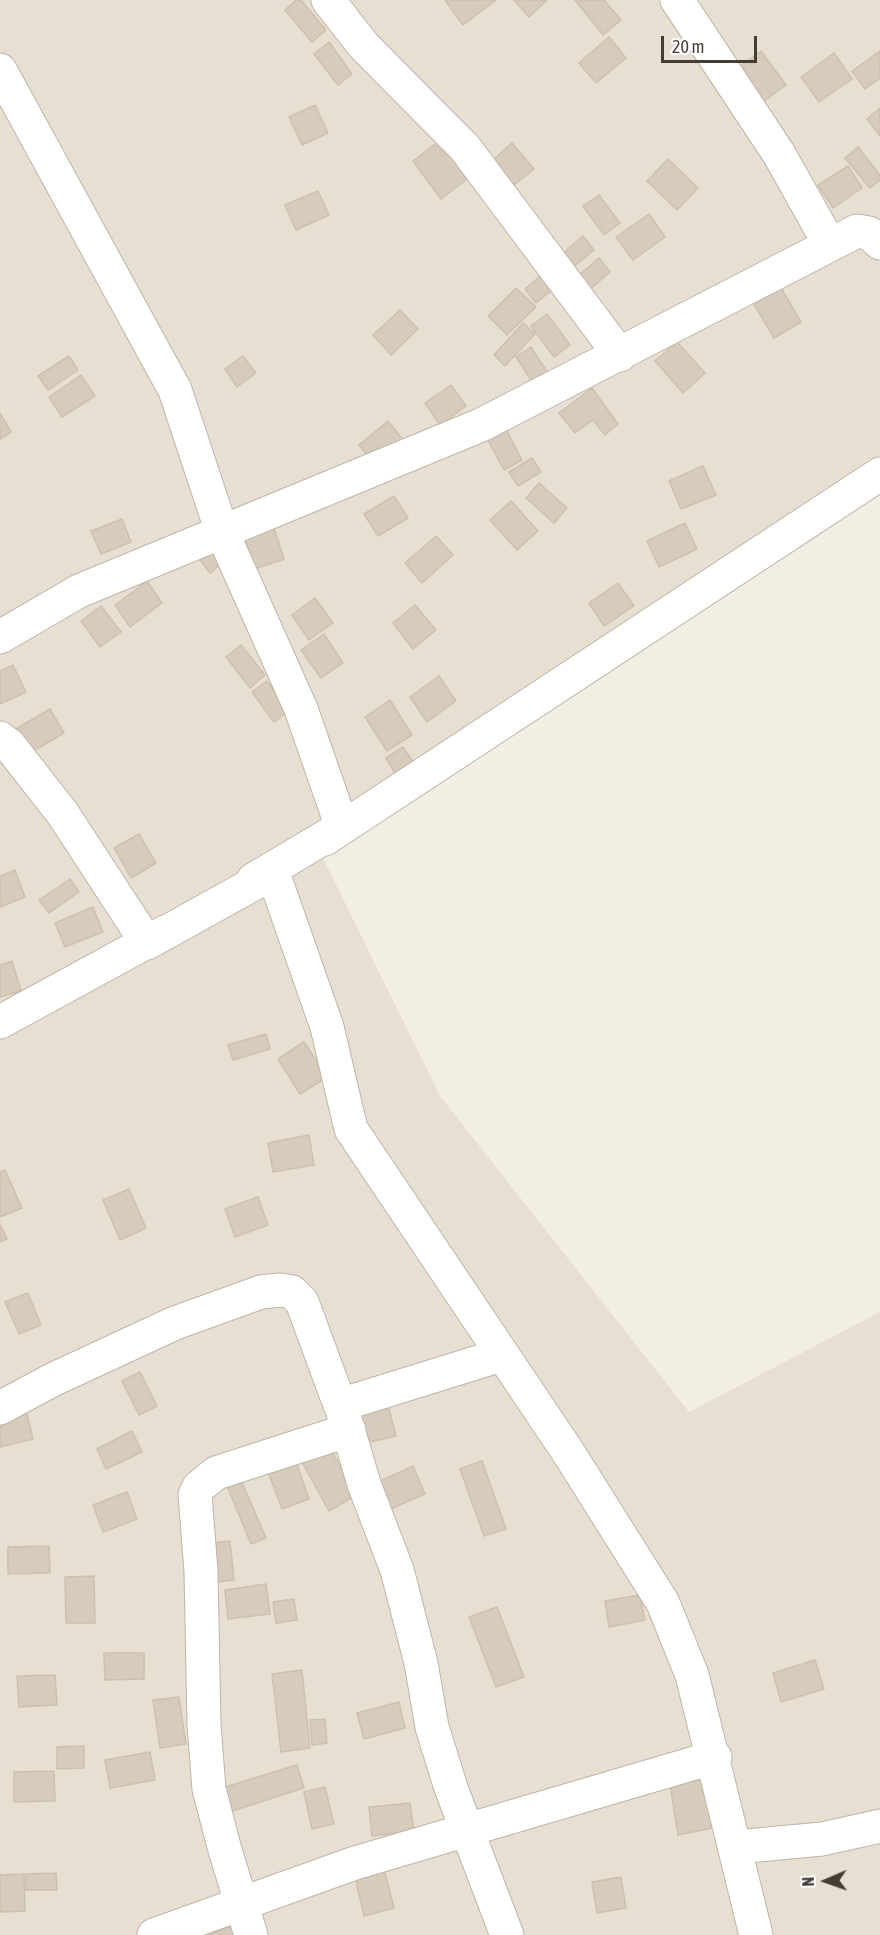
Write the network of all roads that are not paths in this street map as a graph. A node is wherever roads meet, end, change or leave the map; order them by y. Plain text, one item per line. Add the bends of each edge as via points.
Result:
1 (328, 0) edge
2 (677, 0) edge
3 (0, 70) edge
4 (880, 243) edge
5 (830, 245) junction
6 (620, 355) junction
7 (880, 474) edge
8 (222, 532) junction
9 (0, 637) edge
10 (0, 738) edge
11 (342, 827) junction
12 (273, 873) junction
13 (147, 943) junction
14 (0, 1022) edge
15 (501, 1355) junction
16 (0, 1408) edge
17 (344, 1417) junction
18 (715, 1757) junction
19 (880, 1826) edge
20 (468, 1831) junction
21 (736, 1847) junction
22 (246, 1920) edge
23 (154, 1935) edge
24 (507, 1935) edge
25 (756, 1935) edge

1 - 6 street via 364,46 465,148
2 - 5 street via 779,154
3 - 8 street via 175,390
4 - 5 street via 869,233 858,231
5 - 6 street
6 - 8 street via 480,425
7 - 11 street
8 - 9 street via 79,591
8 - 11 street via 301,709
10 - 13 street via 63,814
11 - 12 street
11 - 13 street
12 - 13 street
12 - 15 street via 327,1027 351,1129
13 - 14 street
15 - 17 street
15 - 18 street via 568,1452 663,1603 692,1675
16 - 17 street via 175,1323 261,1292 280,1290 292,1292 302,1302
17 - 20 street via 364,1484 397,1570 421,1663 432,1727
17 - 22 street via 216,1473 195,1495 209,1788
18 - 20 street
18 - 21 street
19 - 21 street via 822,1839
20 - 22 street via 355,1863
20 - 24 street
21 - 25 street
22 - 23 street

